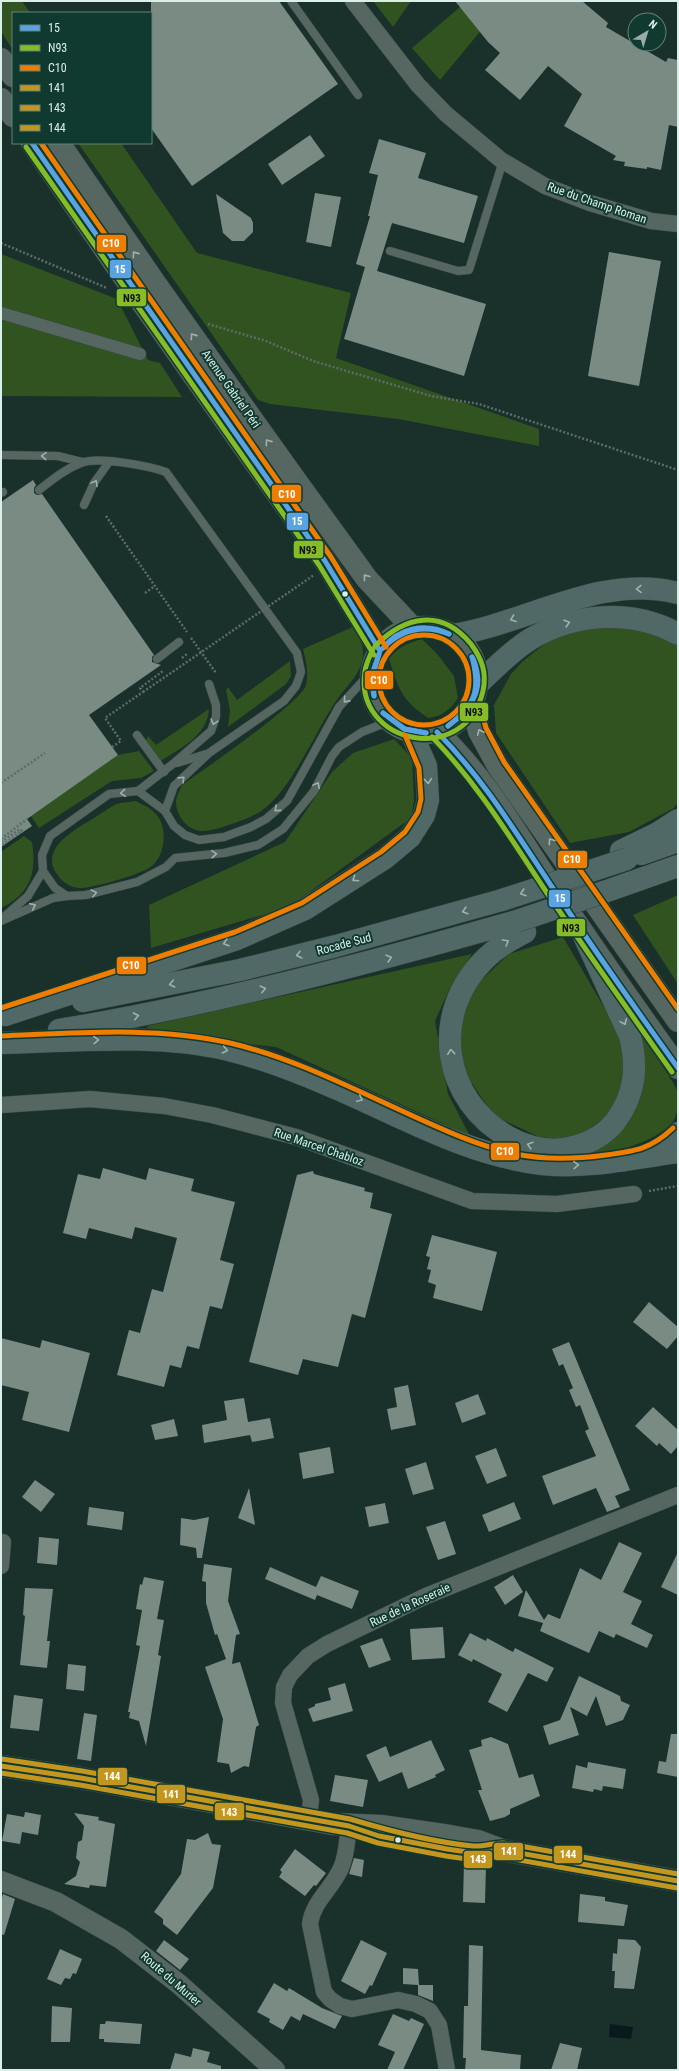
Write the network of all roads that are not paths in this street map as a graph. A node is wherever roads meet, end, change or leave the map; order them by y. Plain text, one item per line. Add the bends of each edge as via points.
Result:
1 (291, 1) edge
2 (353, 1) edge
3 (1, 59) edge
4 (12, 75) edge
5 (358, 95) dead end
6 (1, 99) edge
7 (12, 115) edge
8 (33, 144) edge
9 (60, 144) edge
10 (502, 161) junction
11 (678, 224) edge
12 (390, 251) dead end
13 (1, 313) edge
14 (140, 354) dead end
15 (1, 455) edge
16 (82, 462) junction
17 (109, 462) junction
18 (40, 490) dead end
19 (84, 505) dead end
20 (678, 593) edge
21 (413, 628) junction
22 (678, 634) edge
23 (452, 635) junction
24 (178, 642) dead end
25 (380, 651) junction
26 (157, 659) dead end
27 (372, 671) junction
28 (209, 684) dead end
29 (478, 684) junction
30 (472, 705) junction
31 (390, 721) junction
32 (411, 732) junction
33 (437, 732) junction
34 (137, 735) dead end
35 (208, 753) junction
36 (174, 763) junction
37 (164, 772) junction
38 (138, 791) junction
39 (165, 811) junction
40 (678, 820) edge
41 (678, 841) edge
42 (624, 855) junction
43 (678, 866) edge
44 (43, 872) junction
45 (67, 896) junction
46 (1, 920) edge
47 (521, 926) junction
48 (584, 936) junction
49 (3, 1015) edge
50 (678, 1021) edge
51 (1, 1039) edge
52 (1, 1043) edge
53 (678, 1068) edge
54 (1, 1105) edge
55 (678, 1133) edge
56 (678, 1152) edge
57 (648, 1156) junction
58 (634, 1194) road end
59 (678, 1495) edge
60 (3, 1542) dead end
61 (1, 1566) edge
62 (1, 1766) edge
63 (309, 1819) junction
64 (349, 1826) junction
65 (1, 1881) edge
66 (678, 1881) edge
67 (275, 2070) edge
68 (447, 2070) edge

1 - 5 lane
2 - 10 street, Rue du Champ Roman via 422,90 446,114
3 - 4 main road
6 - 7 main road
8 - 25 main road, Avenue Gabriel Péri, bridge via 325,561
21 -> 9 main road, Avenue Gabriel Péri, bridge via 367,579
10 - 11 street, Rue du Champ Roman via 545,186 651,221
10 - 12 lane via 468,270 458,271
13 - 14 street
16 -> 15 lane via 58,456
16 - 17 lane
16 - 18 lane via 53,478
19 -> 17 lane via 94,483
17 - 35 lane via 149,466 166,472 297,653 301,672 296,686 284,701
20 -> 23 highway via 641,589 599,594 543,608 481,629
21 - 23 main road via 440,629
21 - 25 main road via 389,640
29 -> 22 highway via 507,656 528,641 546,631 580,620 617,617 642,620
23 - 29 main road via 461,642 474,661
24 - 26 lane
25 - 27 main road
27 - 31 main road via 374,699
27 -> 39 lane via 339,707 287,801 266,819 224,837 199,840 185,836 174,826
28 -> 36 lane via 216,705 216,717 211,730
29 - 30 main road
30 - 33 main road via 451,727
50 -> 30 main road via 498,766 479,731
31 - 32 main road
45 -> 31 lane via 86,895 136,882 166,867 175,858 224,853 258,845 283,829 314,791 339,747 362,732
32 - 33 main road
32 -> 49 highway via 426,766 428,800 424,815 410,837 385,858 305,909 237,939
33 - 48 main road via 477,776
34 - 37 lane
35 - 36 lane
39 -> 35 lane via 174,786
36 - 37 lane
37 - 38 lane
38 - 39 lane
38 -> 44 lane via 109,794 50,836 42,855
40 - 42 highway
41 - 42 highway, Rocade Sud
42 -> 49 highway, Rocade Sud, bridge via 557,882 502,900 336,946 240,970
43 - 47 highway, Rocade Sud, bridge via 604,892
44 - 45 lane via 55,888
44 - 46 lane via 28,896
46 -> 45 lane via 53,898
48 -> 47 highway via 630,1036 634,1052 634,1080 627,1104 605,1132 584,1144 556,1150 544,1149 516,1140 484,1119 467,1100 455,1075 450,1051 454,1009 469,978 485,959
51 -> 47 highway, Rocade Sud via 98,1023 245,993
48 - 53 main road
52 -> 57 highway via 108,1040 175,1042 220,1049 287,1069 463,1145 504,1158 544,1164 577,1165
54 - 58 street, Rue Marcel Chabloz via 90,1099 164,1106 212,1115 296,1137 472,1201 557,1204
55 - 57 highway
56 - 57 highway
59 - 63 street, Rue de la Roseraie via 426,1596 327,1644 308,1656 297,1666 284,1687 284,1703 311,1800
60 - 61 street
62 - 63 main road
63 - 64 main road
64 - 66 main road via 379,1836 447,1849 474,1853 502,1850
64 - 68 street via 342,1867 315,1905 310,1924 324,1992 340,2006 352,2009 398,2000 416,2004 430,2012 439,2025
65 - 67 street, Route du Murier via 56,1902 121,1938 147,1957

